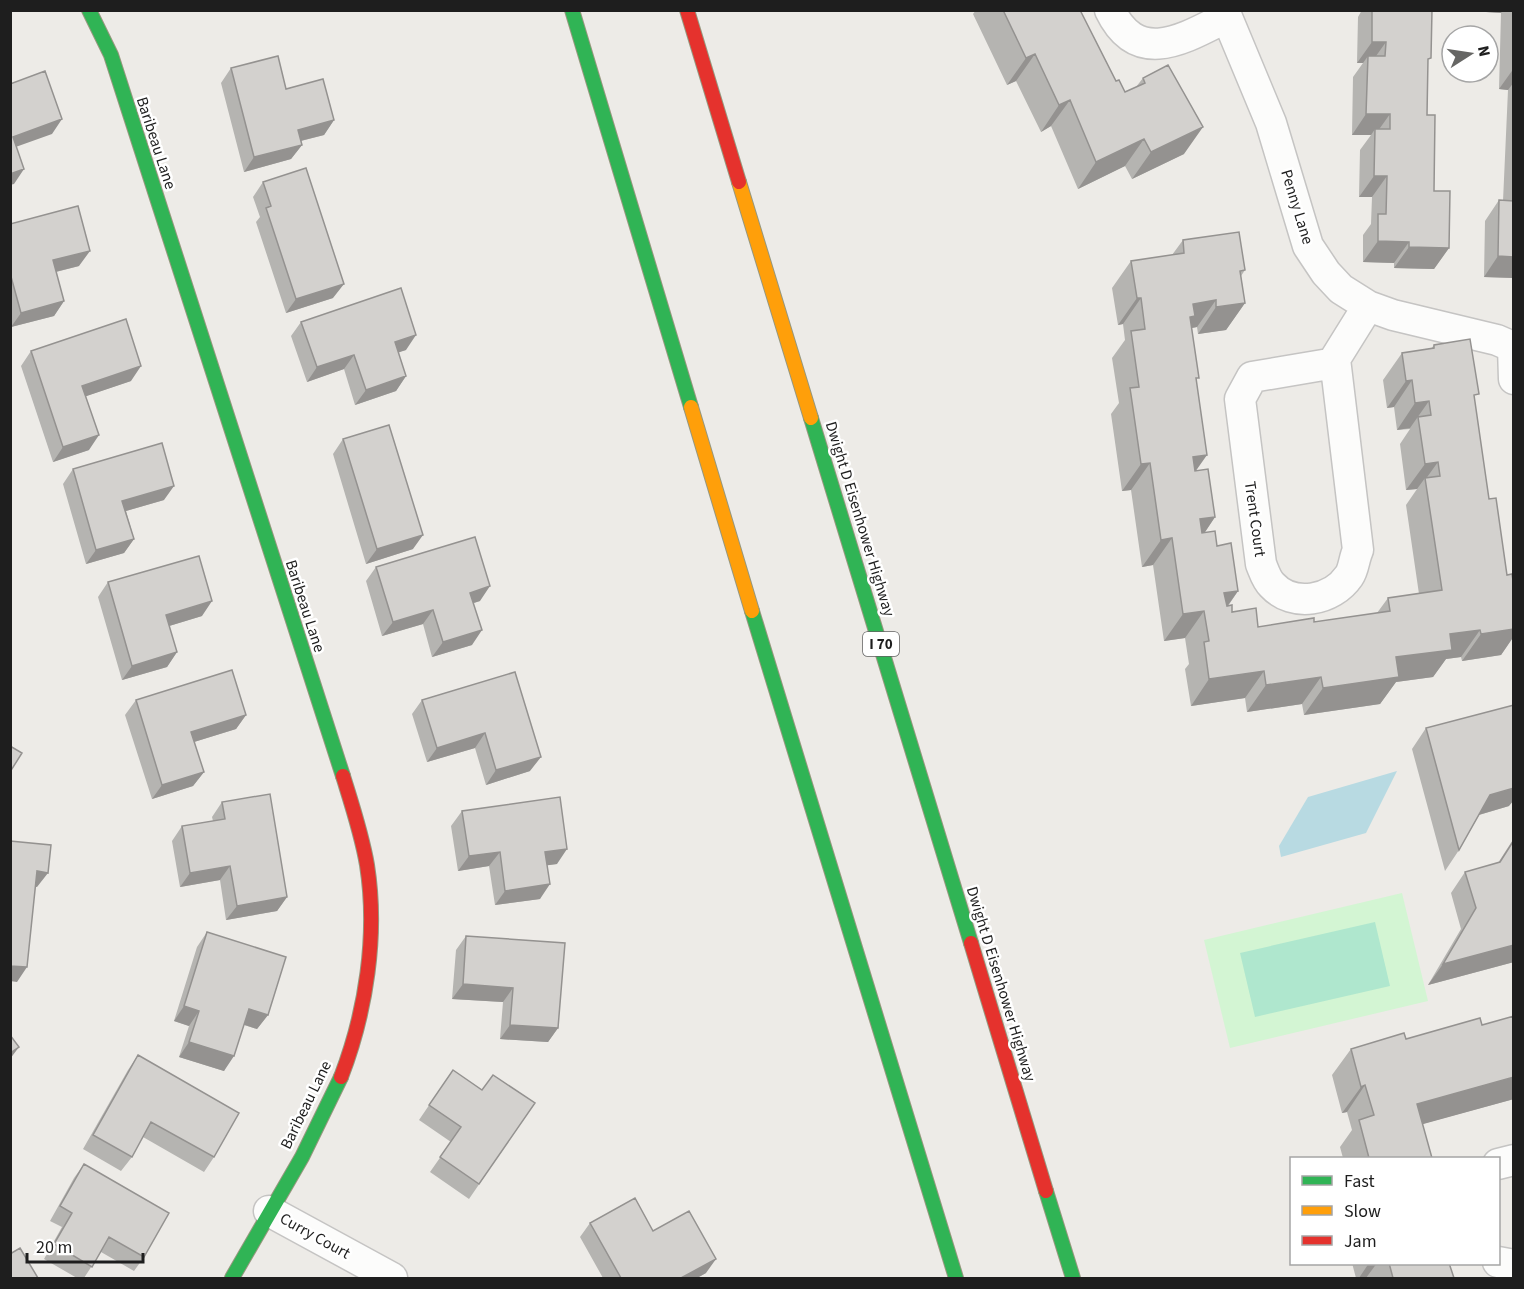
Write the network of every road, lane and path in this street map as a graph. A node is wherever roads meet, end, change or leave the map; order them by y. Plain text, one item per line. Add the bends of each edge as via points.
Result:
1 (89, 10) edge
2 (572, 10) edge
3 (687, 10) edge
4 (1110, 10) edge
5 (1225, 14) edge
6 (1368, 306) junction
7 (1513, 347) edge
8 (1335, 363) junction
9 (1514, 379) edge
10 (269, 1211) junction
11 (232, 1278) edge
12 (392, 1278) edge
13 (956, 1278) edge
14 (1073, 1278) edge

1 - 10 main road, Baribeau Lane via 111,55 356,817 368,870 370,942 356,1030 339,1081
2 - 13 main road
3 - 14 main road, Dwight D Eisenhower Highway / I 70
4 - 5 street, Penny Lane via 1125,34 1160,45 1177,42
5 - 6 street, Penny Lane via 1271,123 1313,255 1332,281
6 - 7 street, Penny Lane
6 - 8 street
7 - 9 street, Penny Lane
8 - 8 street, Trent Court via 1252,377 1240,399 1261,564 1270,584 1299,599 1320,597 1339,588 1350,575 1358,550
10 - 11 main road, Baribeau Lane
10 - 12 street, Curry Court

